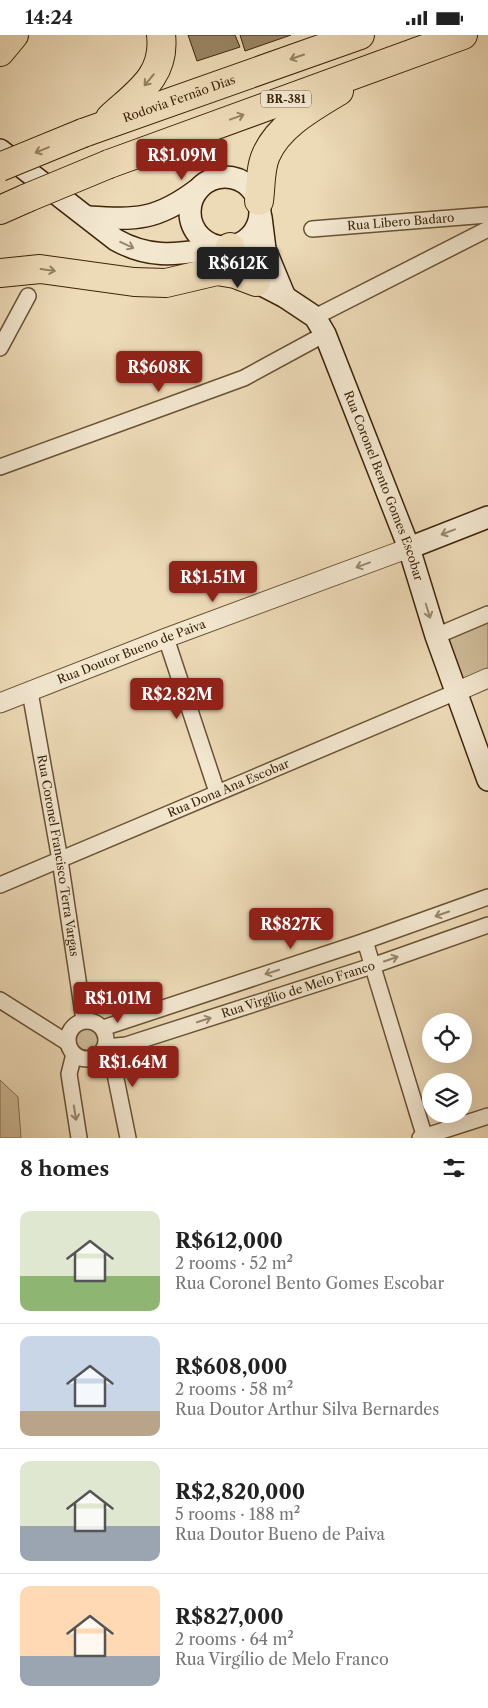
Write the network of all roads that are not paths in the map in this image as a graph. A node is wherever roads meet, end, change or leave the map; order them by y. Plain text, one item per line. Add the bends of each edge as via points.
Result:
1 (14, 35) edge
2 (161, 35) edge
3 (360, 35) edge
4 (463, 35) edge
5 (0, 52) edge
6 (396, 59) junction
7 (92, 129) junction
8 (0, 150) edge
9 (0, 167) edge
10 (200, 188) junction
11 (260, 207) junction
12 (0, 210) edge
13 (488, 215) edge
14 (88, 217) junction
15 (312, 229) dead end
16 (488, 229) edge
17 (226, 253) junction
18 (0, 273) edge
19 (256, 282) joint
20 (28, 296) dead end
21 (285, 297) junction
22 (320, 325) junction
23 (0, 349) edge
24 (0, 467) edge
25 (488, 517) edge
26 (408, 548) junction
27 (488, 614) edge
28 (436, 636) junction
29 (166, 638) junction
30 (488, 678) edge
31 (30, 692) junction
32 (456, 692) junction
33 (0, 703) edge
34 (488, 780) edge
35 (217, 792) junction
36 (60, 860) junction
37 (0, 885) edge
38 (488, 897) edge
39 (488, 925) edge
40 (365, 941) junction
41 (372, 966) junction
42 (0, 1000) edge
43 (84, 1020) junction
44 (103, 1028) junction
45 (71, 1048) junction
46 (106, 1049) junction
47 (488, 1116) edge
48 (79, 1138) edge
49 (128, 1138) edge
50 (423, 1138) edge

1 - 5 highway
2 -> 7 highway via 159,65 152,78
3 -> 7 highway, Rodovia Fernão Dias
4 - 6 highway, BR-381
6 - 11 highway via 342,89 285,129 265,156
12 -> 6 highway, BR-381, bridge via 109,164
7 -> 9 highway, Rodovia Fernão Dias, bridge
8 - 14 main road
10 - 11 main road via 215,179 233,178 249,186
10 - 14 main road via 178,205 160,213 139,218
10 - 17 main road via 190,208 194,230 202,239
11 - 17 main road via 259,224 254,233
11 - 21 main road via 265,249
13 - 15 street, Rua Libero Badaro
14 -> 17 main road via 116,240 152,254
16 - 22 street
18 -> 17 highway via 40,269 134,282 166,283
17 - 19 highway via 235,274
19 - 21 main road
20 - 23 street
21 - 22 main road
22 - 24 street via 244,379
22 - 26 main road, Rua Coronel Bento Gomes Escobar
25 -> 26 main road, Rua Doutor Bueno de Paiva
26 -> 28 main road, Rua Coronel Bento Gomes Escobar
26 -> 29 street, Rua Doutor Bueno de Paiva
27 - 28 street
28 - 32 main road, Rua Coronel Bento Gomes Escobar
29 - 31 street, Rua Doutor Bueno de Paiva
29 - 35 street
30 - 32 street
31 - 33 street, Rua Doutor Bueno de Paiva
31 - 36 street, Rua Coronel Francisco Terra Vargas
32 - 34 main road, Rua Coronel Bento Gomes Escobar
32 - 35 street, Rua Dona Ana Escobar
35 - 36 street, Rua Dona Ana Escobar
36 - 37 street, Rua Dona Ana Escobar
36 - 43 street, Rua Coronel Francisco Terra Vargas
38 -> 40 street, Rua Virgílio de Melo Franco
41 -> 39 street, Rua Virgílio de Melo Franco
40 - 41 street
40 -> 44 street, Rua Virgílio de Melo Franco
46 -> 41 street, Rua Virgílio de Melo Franco
41 - 50 street
42 - 45 street
43 - 44 street via 91,1020
43 - 45 street via 70,1031
44 - 46 street
45 - 46 street via 87,1059
45 -> 48 street via 69,1073
46 - 49 street via 114,1069
47 - 50 street

